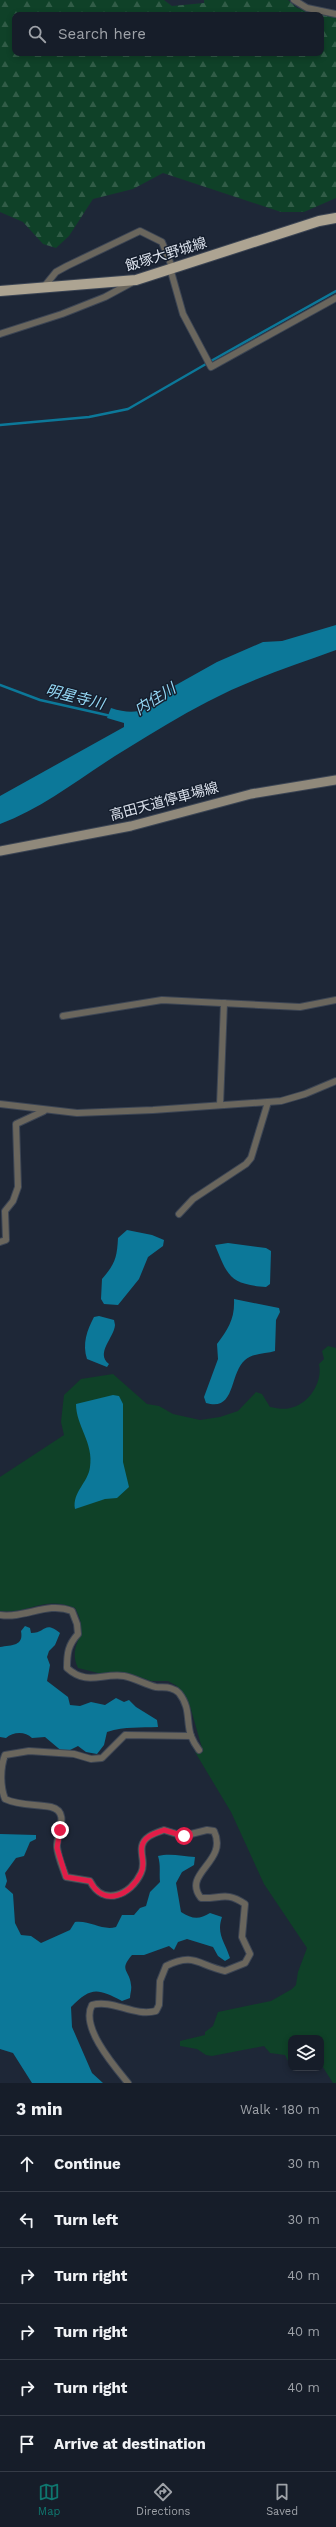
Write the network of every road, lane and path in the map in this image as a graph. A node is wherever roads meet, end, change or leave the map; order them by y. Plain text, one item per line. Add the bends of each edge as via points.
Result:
1 (294, 0) edge
2 (336, 14) edge
3 (336, 218) edge
4 (171, 268) junction
5 (136, 280) junction
6 (42, 288) junction
7 (0, 291) edge
8 (336, 298) edge
9 (0, 334) edge
10 (336, 780) edge
11 (0, 851) edge
12 (335, 1002) edge
13 (224, 1003) junction
14 (63, 1016) dead end
15 (336, 1081) edge
16 (268, 1102) junction
17 (0, 1104) edge
18 (220, 1105) junction
19 (45, 1110) junction
20 (179, 1214) dead end
21 (0, 1242) edge
22 (0, 1615) edge
23 (191, 1736) junction
24 (199, 1750) dead end
25 (128, 2083) edge

1 - 2 street via 308,8
3 - 4 main road, 飯塚大野城線 via 319,221
4 - 5 main road, 飯塚大野城線
4 - 6 street via 162,242 140,231 56,272
4 - 8 street via 183,314 211,367
5 - 6 main road, 飯塚大野城線
5 - 9 street via 91,302
6 - 7 main road, 飯塚大野城線
10 - 11 main road, 高田天道停車場線 via 251,794 131,826
12 - 13 street via 300,1007
13 - 14 street via 162,1000
13 - 18 street
15 - 16 street via 305,1094
16 - 18 street
16 - 20 street via 251,1158 246,1164 193,1199
17 - 19 street
18 - 19 street via 77,1113
19 - 21 street via 16,1124 18,1193 5,1211 6,1240
22 - 23 street via 52,1607 72,1611 78,1634 71,1641 67,1652 67,1668 75,1675 87,1679 125,1676 155,1686 170,1687 178,1692 187,1706
23 - 24 street
23 - 25 street via 125,1735 102,1758 91,1759 74,1754 29,1751 5,1755 1,1762 1,1790 5,1799 16,1805 53,1808 60,1814 63,1822 57,1848 66,1877 90,1881 94,1889 108,1897 118,1896 141,1874 144,1864 142,1846 146,1839 164,1830 184,1836 207,1830 214,1831 217,1845 210,1864 195,1882 195,1891 201,1898 213,1899 223,1895 234,1897 245,1904 242,1937 250,1954 245,1964 225,1971 193,1959 180,1959 166,1966 160,1981 156,2012 146,2014 101,2002 92,2005 88,2012 89,2021 105,2055

